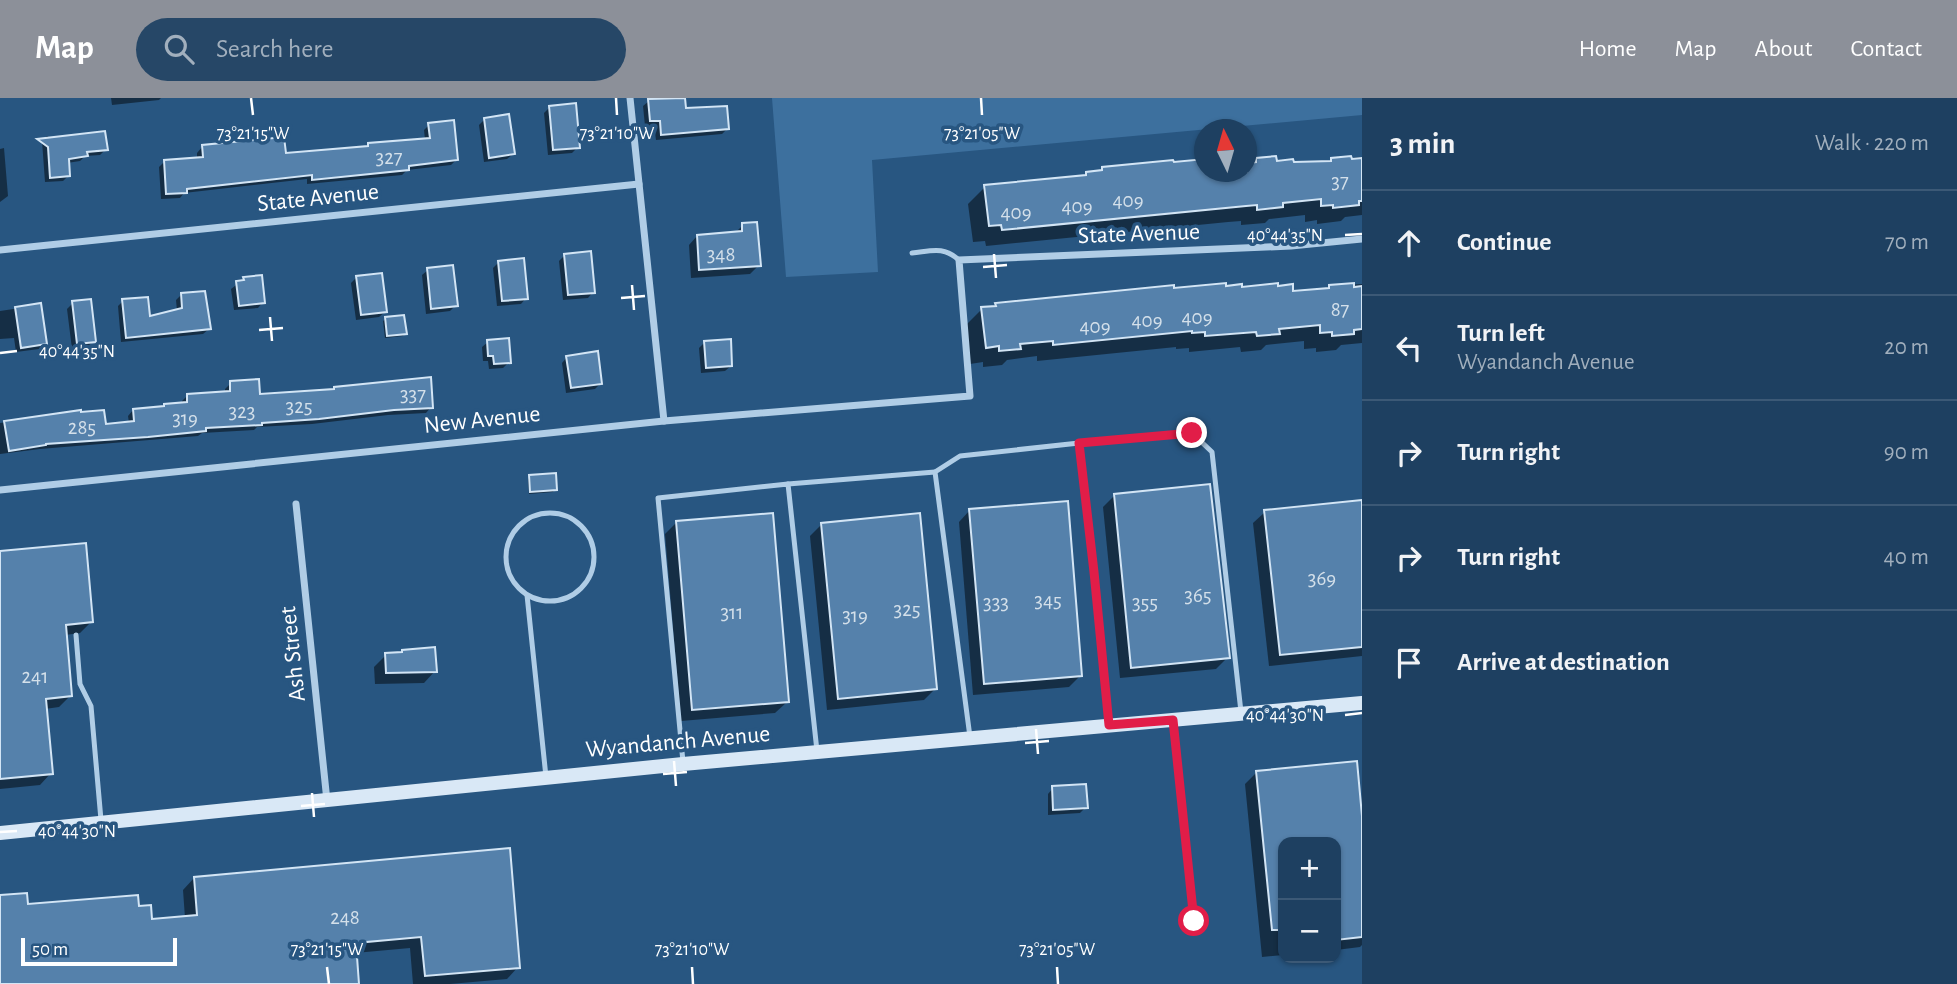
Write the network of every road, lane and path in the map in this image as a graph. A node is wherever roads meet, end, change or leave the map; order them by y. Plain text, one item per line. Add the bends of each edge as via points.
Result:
1 (630, 98) edge
2 (639, 184) junction
3 (1362, 239) edge
4 (0, 250) edge
5 (912, 253) dead end
6 (959, 260) junction
7 (664, 421) junction
8 (1079, 443) junction
9 (935, 472) junction
10 (788, 484) junction
11 (0, 490) edge
12 (296, 503) dead end
13 (527, 595) junction
14 (76, 635) dead end
15 (1362, 703) edge
16 (1241, 715) junction
17 (1173, 720) junction
18 (1109, 725) junction
19 (970, 737) junction
20 (817, 751) junction
21 (684, 764) junction
22 (546, 777) junction
23 (327, 801) junction
24 (102, 823) junction
25 (0, 833) edge
26 (1194, 921) dead end

1 - 2 street
2 - 4 street, State Avenue
2 - 7 street
3 - 6 street, State Avenue
5 - 6 lane via 941,250
6 - 7 street, New Avenue via 970,396
7 - 11 street, New Avenue
8 - 9 lane via 960,456
8 - 16 lane via 1192,433 1212,452
8 - 18 lane
9 - 10 lane
9 - 19 lane
10 - 20 lane
10 - 21 lane via 658,498
12 - 23 street, Ash Street
13 - 13 lane via 539,600 567,598 589,578 594,549 588,534 565,515 535,515 512,533 505,560 516,586
13 - 22 lane
14 - 24 lane via 80,684 91,706
15 - 16 street, Wyandanch Avenue
16 - 17 street, Wyandanch Avenue
17 - 18 street, Wyandanch Avenue
17 - 26 lane
18 - 19 street, Wyandanch Avenue
19 - 20 street, Wyandanch Avenue
20 - 21 street, Wyandanch Avenue
21 - 22 street, Wyandanch Avenue
22 - 23 street, Wyandanch Avenue
23 - 24 street, Wyandanch Avenue
24 - 25 street, Wyandanch Avenue

